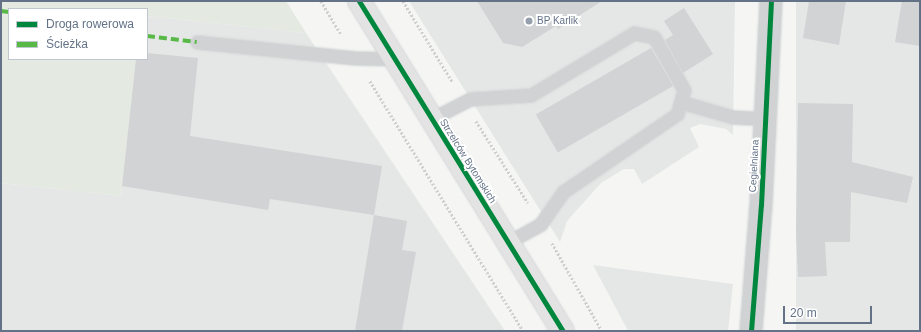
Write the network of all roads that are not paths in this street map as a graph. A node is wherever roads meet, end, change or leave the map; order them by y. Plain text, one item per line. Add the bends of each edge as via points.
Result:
1 (359, 1) edge
2 (771, 1) edge
3 (197, 42) dead end
4 (394, 59) junction
5 (681, 102) junction
6 (431, 119) junction
7 (766, 119) junction
8 (508, 242) junction
9 (563, 331) edge
10 (751, 331) edge

1 - 4 main road, Strzelców Bytomskich
2 - 7 street, Cegielniana
3 - 4 lane via 355,58
4 - 6 main road, Strzelców Bytomskich
5 - 6 lane via 684,90 654,37 634,33 532,95 470,99
5 - 7 lane via 733,117
5 - 8 lane via 677,114 564,192 541,224
6 - 8 main road, Strzelców Bytomskich
7 - 10 street, Cegielniana via 762,205
8 - 9 main road, Strzelców Bytomskich

